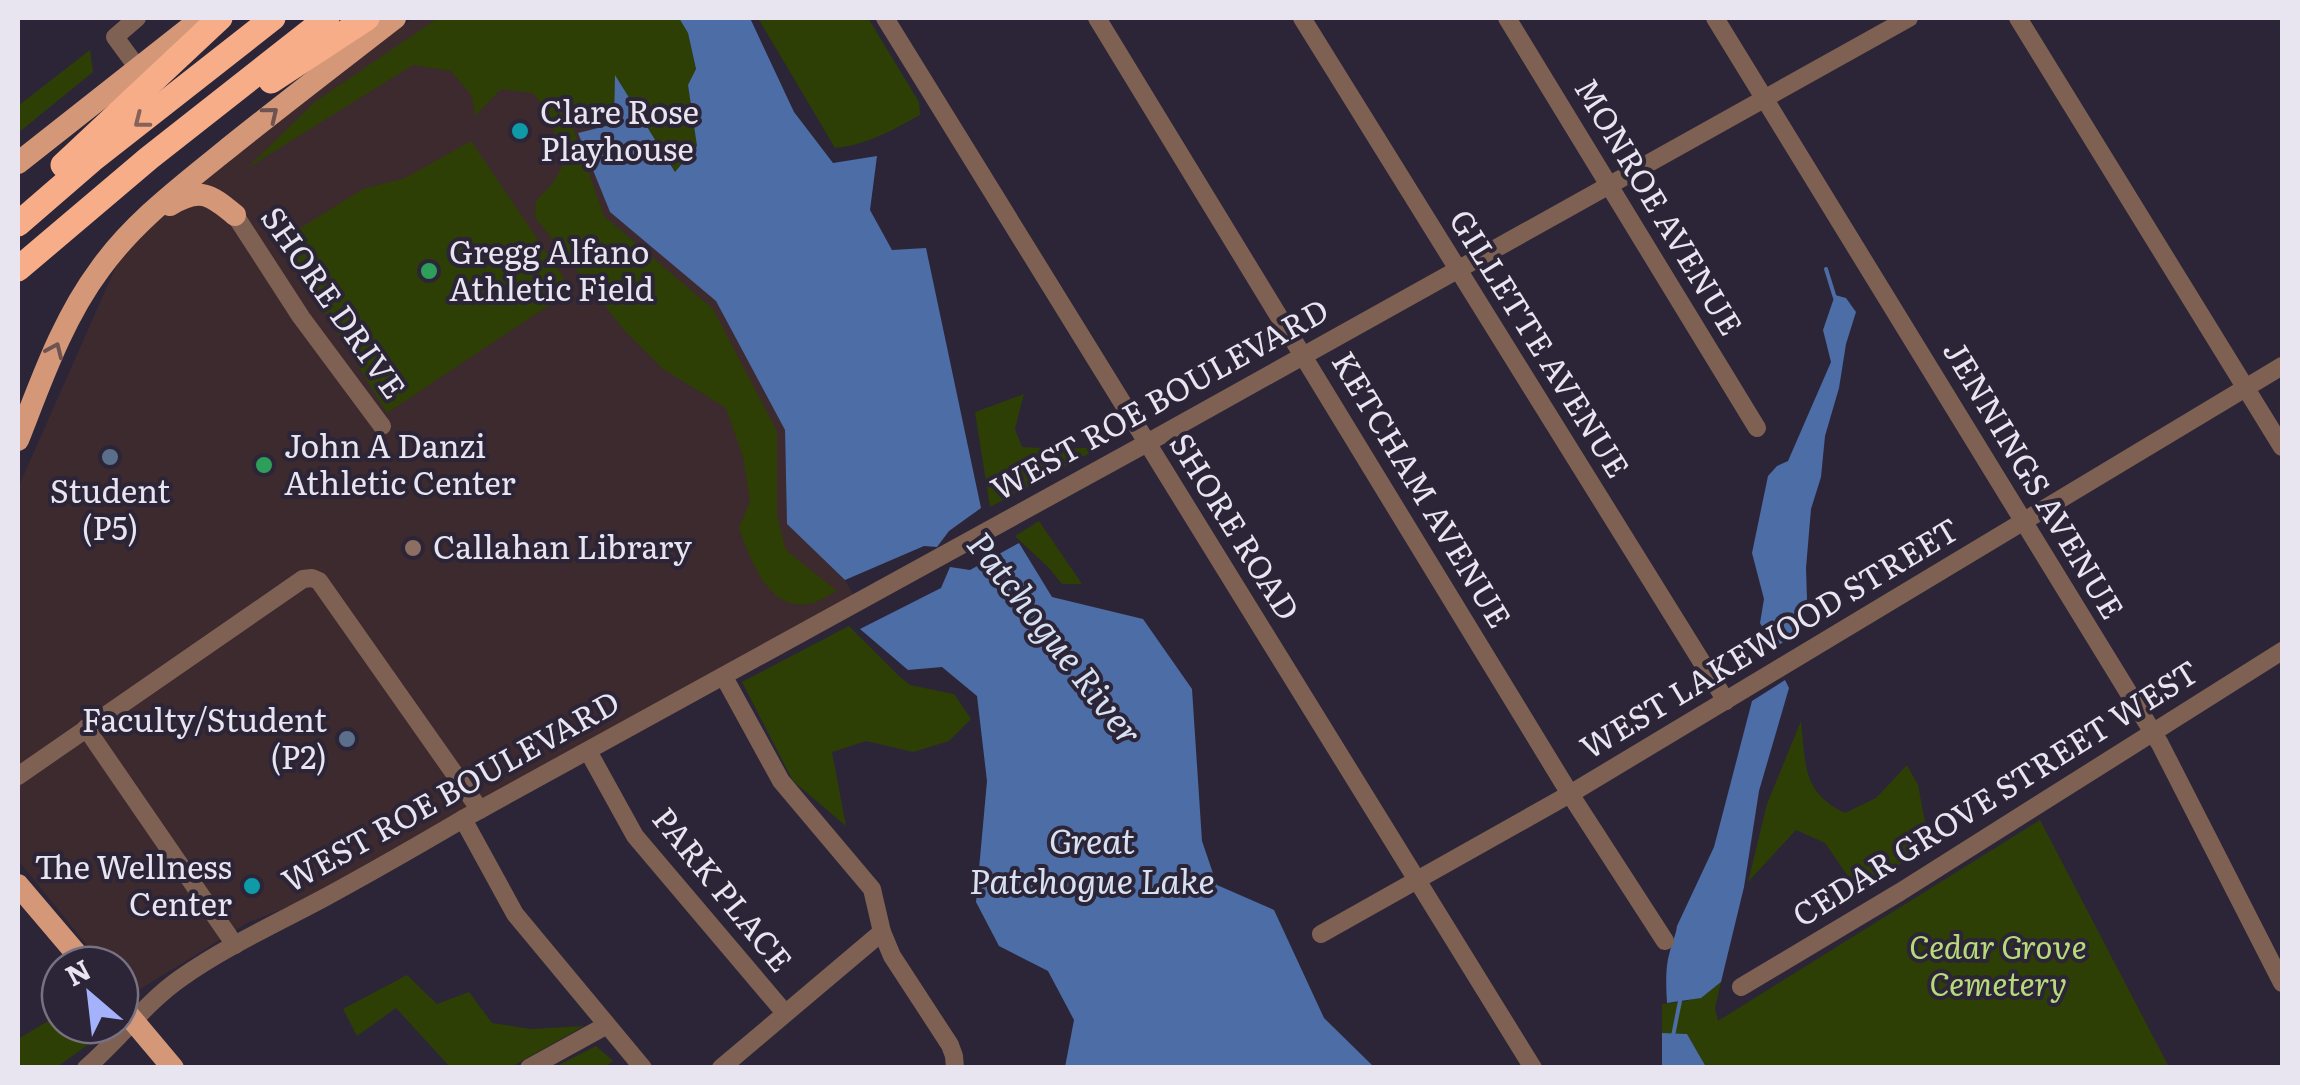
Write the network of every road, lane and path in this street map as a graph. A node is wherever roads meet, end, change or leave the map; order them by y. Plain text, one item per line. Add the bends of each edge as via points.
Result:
1 (137, 18) edge
2 (202, 18) edge
3 (220, 18) edge
4 (272, 18) edge
5 (326, 18) edge
6 (367, 18) edge
7 (395, 18) edge
8 (885, 18) edge
9 (1097, 18) edge
10 (1302, 18) edge
11 (1507, 18) edge
12 (1715, 18) edge
13 (1909, 18) edge
14 (2018, 18) edge
15 (136, 67) junction
16 (1765, 98) junction
17 (149, 158) junction
18 (216, 158) junction
19 (18, 162) edge
20 (1609, 185) junction
21 (18, 209) edge
22 (236, 214) junction
23 (18, 224) edge
24 (133, 228) junction
25 (18, 269) edge
26 (1457, 269) junction
27 (1304, 356) junction
28 (2282, 366) edge
29 (2246, 388) junction
30 (382, 426) dead end
31 (1757, 428) dead end
32 (18, 440) edge
33 (1146, 444) junction
34 (2282, 448) edge
35 (2023, 522) junction
36 (2282, 651) edge
37 (724, 677) junction
38 (1726, 701) junction
39 (86, 728) junction
40 (2153, 733) junction
41 (588, 751) junction
42 (18, 776) edge
43 (1570, 794) junction
44 (472, 814) junction
45 (1417, 880) junction
46 (18, 885) edge
47 (882, 932) junction
48 (1321, 934) dead end
49 (1665, 941) dead end
50 (236, 944) junction
51 (69, 945) edge
52 (2282, 983) edge
53 (1741, 987) dead end
54 (140, 1007) edge
55 (784, 1013) junction
56 (607, 1025) junction
57 (140, 1029) edge
58 (111, 1045) edge
59 (950, 1064) edge
60 (86, 1068) edge
61 (173, 1068) edge
62 (529, 1068) edge
63 (643, 1068) edge
64 (721, 1068) edge
65 (1534, 1068) edge

1 - 15 street via 115,36
2 - 15 main road
3 - 21 highway
4 -> 23 highway
5 - 17 highway
6 - 17 highway
18 -> 7 main road
8 - 33 street, SHORE ROAD
9 - 27 street, KETCHAM AVENUE
10 - 26 street, GILLETTE AVENUE
11 - 20 street, MONROE AVENUE
12 - 16 street, JENNINGS AVENUE
13 - 16 street, WEST ROE BOULEVARD
14 - 29 street
15 - 19 main road
16 - 20 street, WEST ROE BOULEVARD
16 - 35 street, JENNINGS AVENUE
17 - 25 highway
18 - 22 main road
18 - 24 main road
20 - 26 street, WEST ROE BOULEVARD
20 - 31 street, MONROE AVENUE
22 - 24 main road via 196,194
22 - 30 street, SHORE DRIVE
32 -> 24 main road via 73,312
26 - 27 street, WEST ROE BOULEVARD
26 - 38 street, GILLETTE AVENUE
27 - 33 street, WEST ROE BOULEVARD
27 - 43 street, KETCHAM AVENUE
28 - 29 street, WEST LAKEWOOD STREET
29 - 34 street
29 - 35 street, WEST LAKEWOOD STREET
33 - 37 street, WEST ROE BOULEVARD
33 - 45 street, SHORE ROAD
35 - 38 street, WEST LAKEWOOD STREET
35 - 40 street, JENNINGS AVENUE
36 - 40 street, CEDAR GROVE STREET WEST
37 - 41 street, WEST ROE BOULEVARD
37 - 47 street via 781,781 872,889
38 - 43 street, WEST LAKEWOOD STREET
39 - 42 street
39 - 44 street via 312,578 320,580
39 - 50 street
40 - 52 street, JENNINGS AVENUE
40 - 53 street, CEDAR GROVE STREET WEST
41 - 44 street, WEST ROE BOULEVARD
41 - 55 street, PARK PLACE via 635,836
43 - 45 street, WEST LAKEWOOD STREET
43 - 49 street, KETCHAM AVENUE
44 - 50 street, WEST ROE BOULEVARD
44 - 56 street via 515,914
45 - 48 street, WEST LAKEWOOD STREET
45 - 65 street, SHORE ROAD
46 - 51 main road
47 - 55 street
47 - 59 street
50 - 54 street, WEST ROE BOULEVARD
55 - 64 street
56 - 62 street
56 - 63 street
57 - 61 main road
58 - 60 street, WEST ROE BOULEVARD

